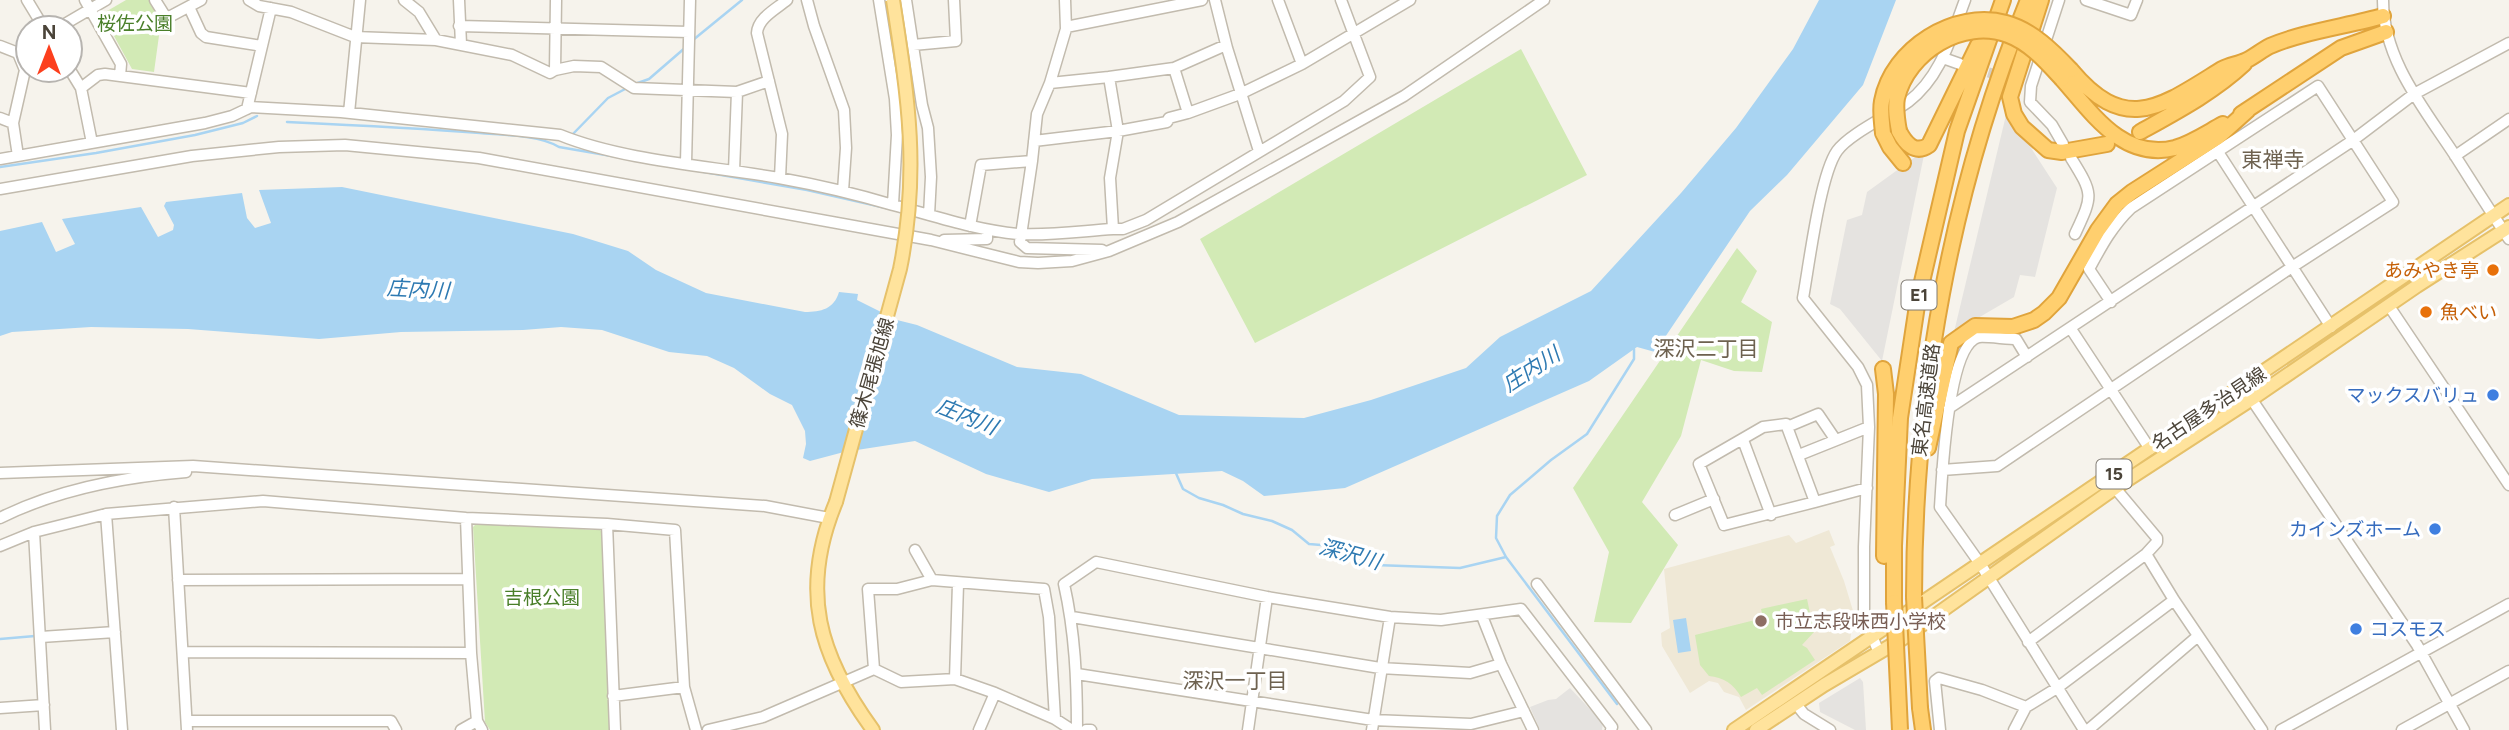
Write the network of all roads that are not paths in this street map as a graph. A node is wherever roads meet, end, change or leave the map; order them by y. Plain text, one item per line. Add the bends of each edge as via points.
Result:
1 (106, 0) edge
2 (155, 0) edge
3 (201, 0) edge
4 (249, 0) edge
5 (360, 0) edge
6 (404, 0) edge
7 (459, 0) edge
8 (556, 0) edge
9 (690, 0) edge
10 (787, 0) edge
11 (807, 0) edge
12 (879, 0) edge
13 (893, 0) edge
14 (906, 0) edge
15 (954, 0) edge
16 (1065, 0) edge
17 (1202, 0) edge
18 (1215, 0) edge
19 (1278, 0) edge
20 (1341, 0) edge
21 (1410, 0) edge
22 (1544, 0) edge
23 (1965, 0) edge
24 (2002, 0) edge
25 (2028, 0) edge
26 (2041, 0) edge
27 (2059, 0) edge
28 (2085, 0) edge
29 (2137, 0) edge
30 (2384, 0) edge
31 (88, 5) edge
32 (188, 7) junction
33 (271, 8) junction
34 (2383, 16) junction
35 (459, 26) junction
36 (1066, 27) junction
37 (555, 29) junction
38 (2386, 32) junction
39 (1354, 34) junction
40 (356, 37) junction
41 (436, 40) junction
42 (689, 40) junction
43 (2509, 43) edge
44 (461, 44) junction
45 (913, 45) junction
46 (1226, 45) junction
47 (262, 46) junction
48 (1943, 58) junction
49 (2248, 60) junction
50 (1302, 64) junction
51 (1960, 64) tunnel mouth
52 (1174, 68) junction
53 (555, 69) junction
54 (2066, 75) junction
55 (120, 76) junction
56 (1109, 77) junction
57 (769, 81) junction
58 (2020, 82) tunnel mouth
59 (1050, 83) junction
60 (22, 84) edge
61 (79, 84) edge
62 (2031, 86) junction
63 (81, 88) junction
64 (688, 89) junction
65 (737, 92) junction
66 (251, 93) junction
67 (1240, 94) junction
68 (2414, 94) junction
69 (247, 109) junction
70 (2248, 110) junction
71 (349, 113) junction
72 (1188, 113) junction
73 (0, 118) edge
74 (2509, 119) edge
75 (13, 123) junction
76 (1118, 131) junction
77 (2140, 132) dead end
78 (1034, 141) junction
79 (2352, 141) junction
80 (92, 143) junction
81 (2063, 144) dead end
82 (2107, 144) dead end
83 (1259, 151) junction
84 (2218, 152) junction
85 (18, 156) junction
86 (2455, 156) junction
87 (2071, 158) dead end
88 (0, 159) edge
89 (1032, 161) junction
90 (686, 163) junction
91 (1903, 163) dead end
92 (734, 171) junction
93 (780, 178) junction
94 (0, 189) edge
95 (843, 191) junction
96 (893, 204) junction
97 (2509, 205) edge
98 (2253, 207) junction
99 (929, 215) junction
100 (2493, 216) junction
101 (970, 226) junction
102 (1114, 229) junction
103 (987, 230) junction
104 (2507, 232) edge
105 (1019, 234) junction
106 (2075, 234) dead end
107 (931, 240) junction
108 (1109, 251) junction
109 (2292, 267) junction
110 (2110, 302) junction
111 (2389, 306) junction
112 (2331, 327) junction
113 (2071, 329) junction
114 (2027, 357) junction
115 (1883, 369) dead end
116 (2242, 385) junction
117 (2110, 389) junction
118 (2252, 399) junction
119 (1949, 408) junction
120 (1787, 427) junction
121 (1869, 427) junction
122 (1835, 439) junction
123 (1742, 440) junction
124 (2150, 449) junction
125 (1799, 454) junction
126 (227, 469) junction
127 (1942, 470) junction
128 (0, 473) edge
129 (2509, 485) edge
130 (1867, 488) junction
131 (2116, 488) junction
132 (1714, 499) junction
133 (1815, 502) junction
134 (174, 507) junction
135 (106, 514) junction
136 (1675, 515) dead end
137 (1771, 515) junction
138 (0, 518) edge
139 (466, 518) junction
140 (829, 518) junction
141 (607, 524) junction
142 (1915, 526) junction
143 (34, 532) junction
144 (0, 546) edge
145 (915, 550) dead end
146 (2146, 554) junction
147 (1981, 565) junction
148 (1987, 578) junction
149 (468, 579) junction
150 (178, 580) junction
151 (932, 580) junction
152 (958, 583) junction
153 (1537, 583) dead end
154 (1267, 597) junction
155 (2174, 600) junction
156 (1891, 602) junction
157 (2509, 604) edge
158 (1482, 616) junction
159 (1072, 617) junction
160 (1390, 617) junction
161 (115, 632) junction
162 (2198, 636) junction
163 (41, 637) junction
164 (1873, 637) junction
165 (2028, 642) junction
166 (1260, 649) junction
167 (183, 652) junction
168 (471, 653) junction
169 (1879, 653) junction
170 (2421, 653) junction
171 (1501, 664) junction
172 (1380, 668) junction
173 (873, 669) junction
174 (2509, 671) edge
175 (1077, 674) junction
176 (956, 680) junction
177 (842, 683) junction
178 (684, 687) junction
179 (2057, 688) junction
180 (995, 692) junction
181 (613, 696) junction
182 (1251, 701) junction
183 (1796, 704) junction
184 (2450, 704) junction
185 (44, 705) junction
186 (2026, 707) junction
187 (0, 708) edge
188 (1524, 711) junction
189 (1055, 719) junction
190 (480, 725) edge
191 (1372, 725) edge
192 (187, 726) edge
193 (45, 730) edge
194 (122, 730) edge
195 (396, 730) edge
196 (461, 730) edge
197 (615, 730) edge
198 (696, 730) edge
199 (709, 730) edge
200 (873, 730) edge
201 (979, 730) edge
202 (1074, 730) edge
203 (1248, 730) edge
204 (1533, 730) edge
205 (1611, 730) edge
206 (1646, 730) edge
207 (1734, 730) edge
208 (1756, 730) edge
209 (1830, 730) edge
210 (1900, 730) edge
211 (1923, 730) edge
212 (1940, 730) edge
213 (2014, 730) edge
214 (2086, 730) edge
215 (2262, 730) edge
216 (2281, 730) edge
217 (2402, 730) edge
218 (2464, 730) edge

1 - 31 street
2 - 32 street via 167,17
3 - 32 street
4 - 33 street
5 - 40 street
6 - 41 street via 419,12
7 - 35 street
8 - 37 street
9 - 42 street
10 - 57 street via 758,25
11 - 95 street via 844,110
12 - 96 street via 895,99
13 - 140 main road, 篠木尾張旭線, bridge via 911,125 907,234
14 - 45 street
15 - 45 street via 956,41
16 - 36 street
17 - 36 street
18 - 46 street
19 - 50 street
20 - 39 street
21 - 39 street
22 - 108 street via 1404,96 1178,222
23 - 48 street
24 - 54 highway, bridge via 1929,145 1914,148 1907,144 1899,131 1897,99 1909,74 1942,41 1966,32 1981,31 2005,34
24 - 156 highway, 東名高速道路 / E1 via 1957,131 1916,310 1900,418
25 - 142 highway, 東名高速道路 / E1 via 1984,121 1945,278 1926,387
26 - 82 highway via 2010,97 2014,114 2048,150
27 - 62 street
28 - 29 street via 2131,15
30 - 34 street
31 - 55 street via 121,64
32 - 47 street via 206,37
33 - 40 street
33 - 47 street
34 - 38 street
34 - 49 highway via 2280,42
35 - 37 street
35 - 44 street
36 - 59 street
37 - 42 street
37 - 53 street
38 - 68 street
38 - 70 highway via 2341,48
39 - 50 street
39 - 83 street via 1370,76 1344,101
40 - 41 street
40 - 71 street
41 - 44 street
42 - 64 street
43 - 68 street
44 - 53 street via 512,55 550,73
45 - 99 street via 928,128
46 - 52 street
46 - 67 street
47 - 66 street
48 - 51 street
48 - 121 street via 1930,82 1910,101 1838,150 1825,185 1803,298 1858,367 1867,385
49 - 54 highway via 2226,67 2163,105 2138,109 2105,102
49 - 77 highway via 2231,76
50 - 67 street
52 - 56 street
52 - 72 street
53 - 64 street via 601,66 632,86
54 - 70 highway via 2113,135 2147,149 2176,147
54 - 91 highway, bridge via 2052,51 2005,23 1963,22 1928,37 1898,66 1882,99 1883,133
55 - 63 street via 98,75
55 - 66 street
56 - 59 street
56 - 76 street
57 - 65 street
57 - 93 street via 782,134
58 - 62 street
59 - 78 street via 1037,114
60 - 75 street
61 - 63 street
62 - 81 street via 2030,102
63 - 80 street
64 - 65 street
64 - 90 street
65 - 92 street
66 - 69 street
67 - 72 street
67 - 83 street
68 - 79 street
68 - 86 street
69 - 71 street
69 - 80 street via 205,123
70 - 142 highway via 2218,137 2117,204 2059,298 2044,313 2013,327 1975,326 1951,343
71 - 90 street via 560,135 619,152
72 - 76 street
73 - 75 street
74 - 86 street
75 - 85 street
76 - 78 street
76 - 102 street via 1109,190
78 - 89 street
79 - 84 street via 2318,86
79 - 98 street
79 - 109 street via 2393,202
80 - 85 street
83 - 102 street via 1146,220
84 - 98 street
84 - 110 street via 2131,208 2110,231 2089,270
85 - 88 street
86 - 100 street
87 - 106 street via 2087,185 2090,201
89 - 101 street via 981,165
89 - 105 street
90 - 92 street
92 - 93 street
93 - 95 street
94 - 107 street via 192,156 345,145 479,158
95 - 96 street
96 - 99 street
97 - 100 main road, 名古屋多治見線 / 15
98 - 109 street
98 - 110 street
99 - 101 street
100 - 104 street
100 - 112 main road, 名古屋多治見線 / 15
101 - 103 street
102 - 105 street
103 - 105 street
103 - 107 street via 987,239
104 - 111 main road, 名古屋多治見線 / 15
105 - 108 street via 1027,248
107 - 108 street via 1019,262 1072,261
109 - 112 street
109 - 117 street
110 - 113 street
111 - 118 main road, 名古屋多治見線 / 15
111 - 129 street
112 - 116 main road, 名古屋多治見線 / 15
113 - 114 street
113 - 117 street
114 - 119 street
114 - 119 street via 2017,339 1978,337 1964,353
115 - 156 highway via 1884,568
116 - 118 street
116 - 124 main road, 名古屋多治見線 / 15
117 - 124 street
117 - 127 street via 1997,466
118 - 131 main road, 名古屋多治見線 / 15
118 - 170 street
119 - 127 street
120 - 122 street via 1818,414
120 - 123 street via 1763,427
120 - 125 street
121 - 122 street
121 - 130 street
122 - 125 street
123 - 132 street via 1699,464
123 - 137 street
124 - 147 main road, 名古屋多治見線 / 15
125 - 133 street
126 - 128 street via 193,466
126 - 138 street via 102,485
126 - 140 street via 765,506
127 - 147 street via 1940,507
130 - 133 street
130 - 164 street via 1864,616
131 - 146 street via 2157,538
131 - 148 main road, 名古屋多治見線 / 15
132 - 136 street
132 - 137 street via 1724,525
133 - 137 street
134 - 135 street
134 - 139 street via 263,501
134 - 150 street
135 - 143 street
135 - 161 street
139 - 141 street
139 - 149 street
140 - 177 main road, 篠木尾張旭線 via 817,569 817,597 825,644
141 - 178 street via 675,530
141 - 181 street
142 - 211 highway, 東名高速道路 / E1, bridge via 1916,654
143 - 144 street
143 - 163 street
145 - 151 street
146 - 155 street
146 - 165 street
147 - 148 street
147 - 164 main road, 名古屋多治見線 / 15
148 - 165 street
148 - 169 main road, 名古屋多治見線 / 15
149 - 150 street
149 - 168 street
150 - 167 street
151 - 152 street
151 - 173 street via 897,589 868,589
152 - 176 street
152 - 189 street via 1044,589
153 - 206 street
154 - 159 street via 1096,562 1064,584
154 - 160 street
154 - 166 street
155 - 162 street
155 - 179 street
156 - 210 highway, bridge
157 - 170 street
158 - 160 street via 1440,620
158 - 171 street
158 - 205 street via 1521,609
159 - 166 street
159 - 175 street
160 - 172 street
161 - 163 street
161 - 194 street
162 - 214 street
162 - 215 street
163 - 185 street
164 - 169 street
164 - 207 main road, 名古屋多治見線 / 15
165 - 179 street
166 - 172 street
166 - 182 street
167 - 168 street
167 - 192 street
168 - 190 street
169 - 183 main road, 名古屋多治見線 / 15
170 - 184 street
170 - 216 street
171 - 172 street via 1470,673
171 - 188 street
172 - 191 street
173 - 176 street via 901,682
173 - 177 street
174 - 184 street
175 - 182 street
175 - 202 street
176 - 180 street
177 - 199 street via 763,717
177 - 200 main road, 篠木尾張旭線
178 - 181 street
178 - 198 street
179 - 186 street
179 - 214 street
180 - 189 street
180 - 201 street
181 - 197 street
182 - 191 street
182 - 203 street
183 - 208 main road, 名古屋多治見線 / 15
183 - 209 street
184 - 217 street
184 - 218 street
185 - 187 street
185 - 193 street
186 - 212 street via 1939,678 1935,681
186 - 213 street
188 - 191 street via 1471,724
188 - 204 street
189 - 202 street
190 - 196 street
192 - 195 street via 391,721

